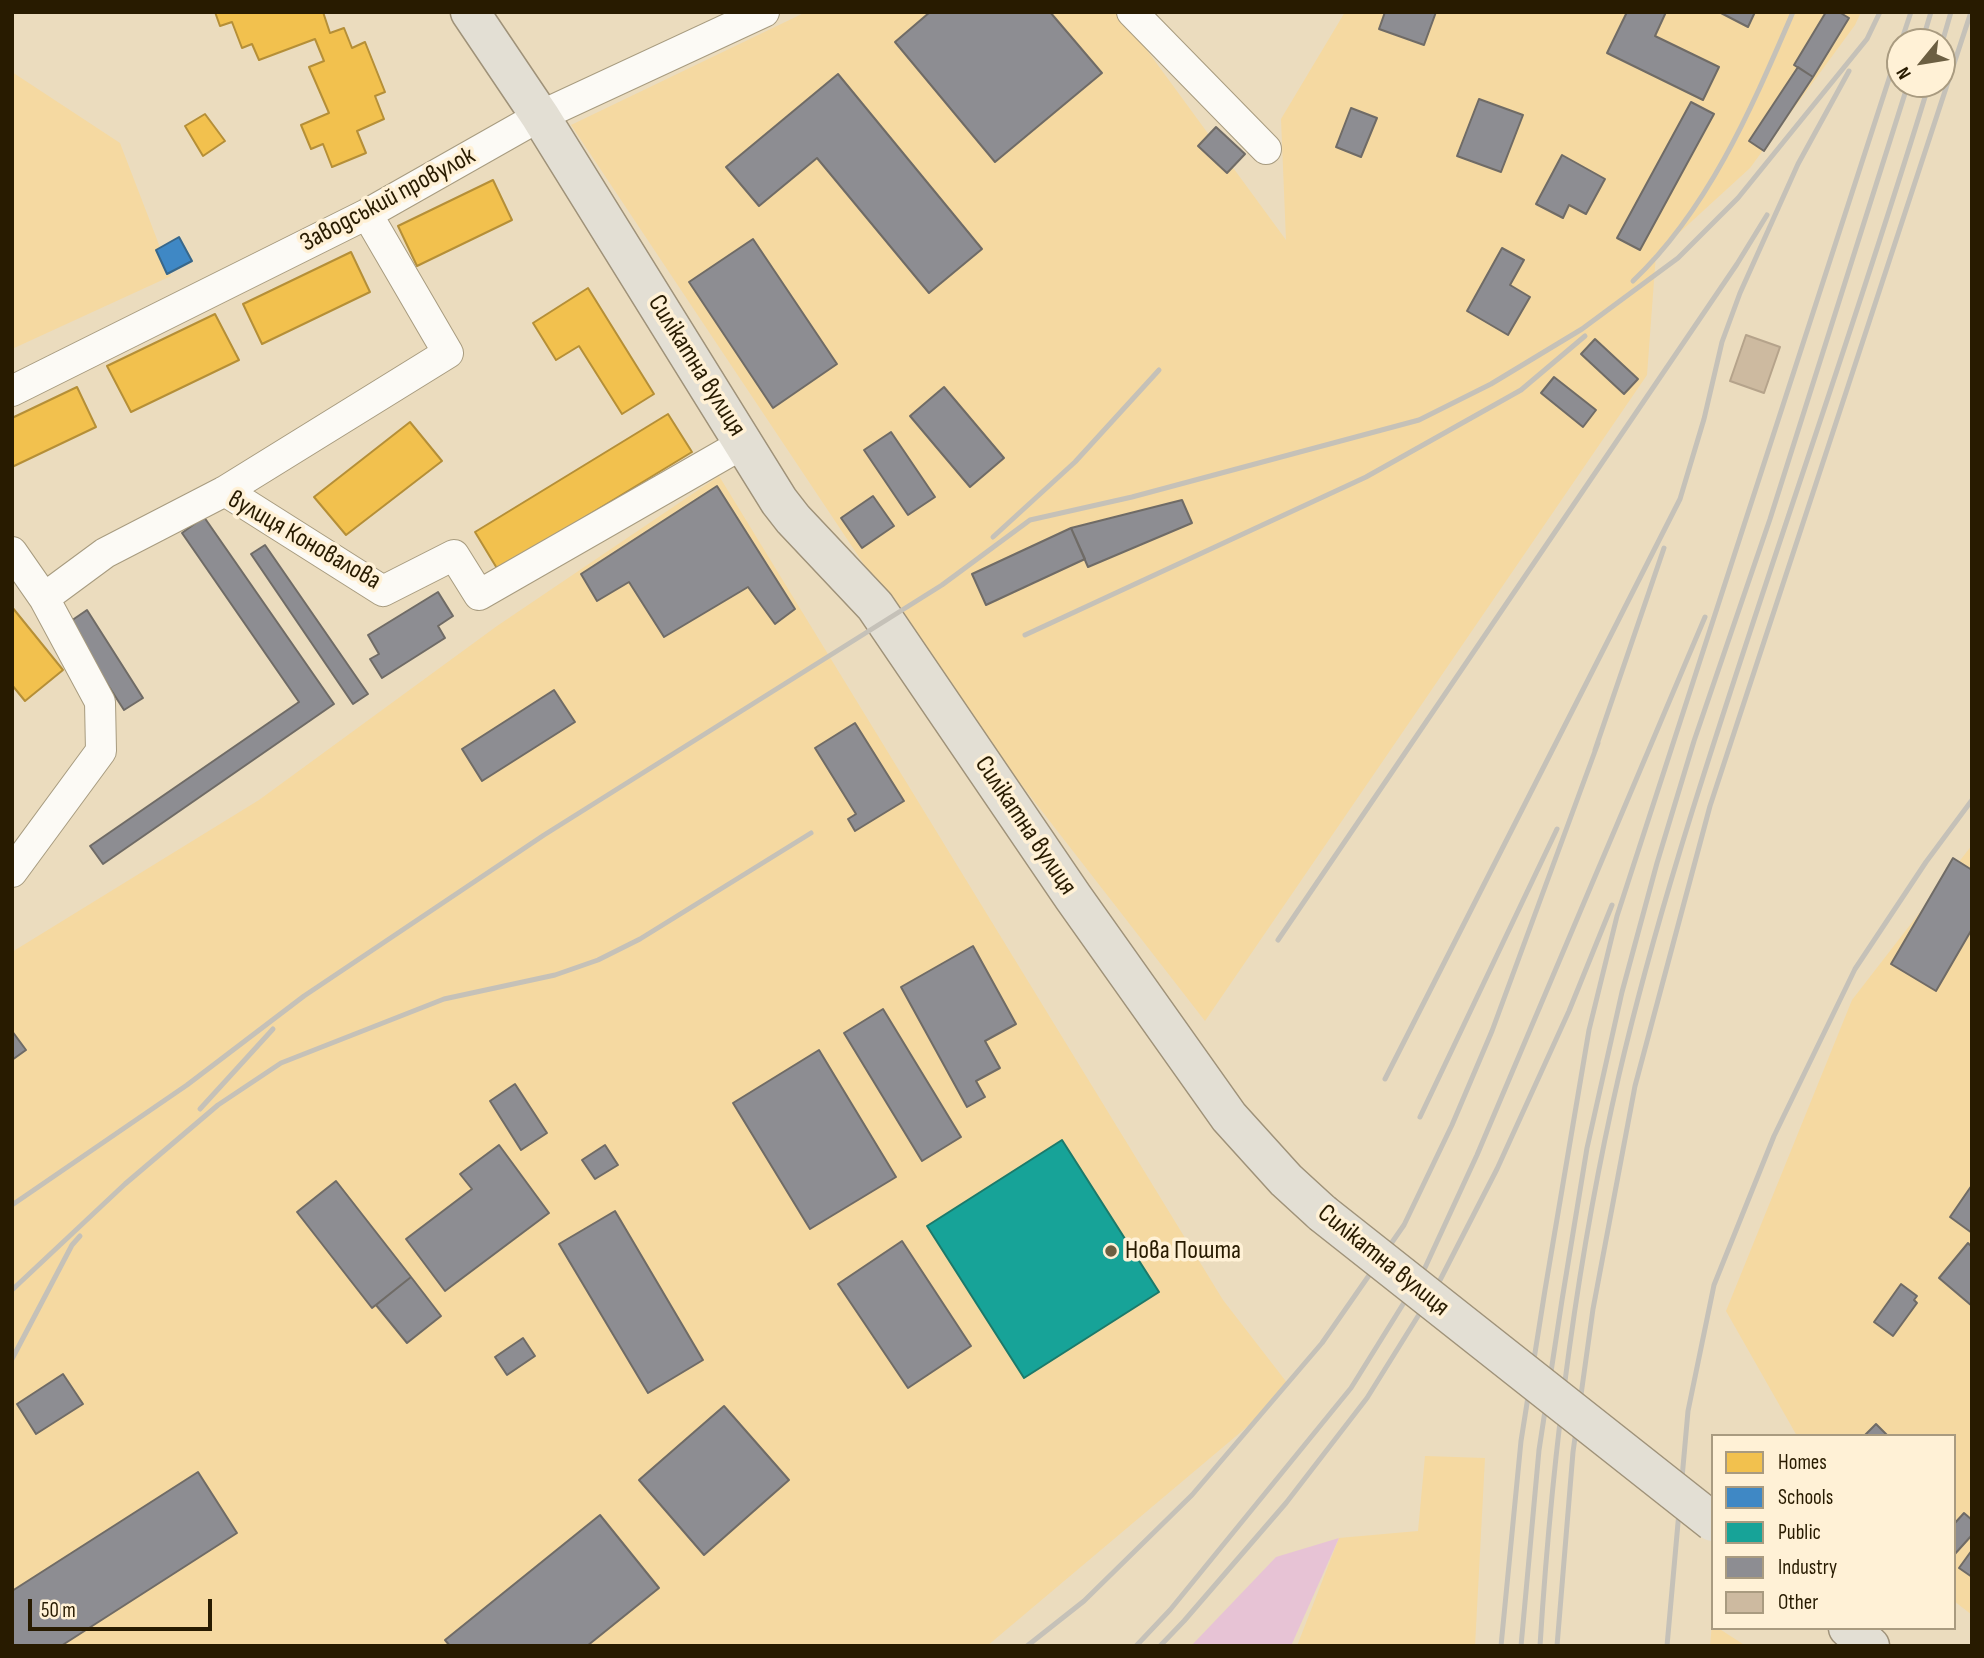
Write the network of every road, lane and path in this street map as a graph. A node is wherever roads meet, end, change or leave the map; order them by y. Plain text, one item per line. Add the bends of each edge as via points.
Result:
1 (470, 12) edge
2 (764, 12) edge
3 (1132, 12) edge
4 (540, 116) junction
5 (1266, 149) dead end
6 (368, 215) junction
7 (12, 391) edge
8 (744, 443) junction
9 (225, 491) junction
10 (12, 552) edge
11 (44, 598) junction
12 (12, 872) edge
13 (1711, 1520) edge
14 (1850, 1630) edge
15 (1870, 1646) edge

1 - 4 main road, Силікатна вулиця
2 - 4 street, Заводський провулок
3 - 5 street
4 - 6 street, Заводський провулок
4 - 8 main road, Силікатна вулиця
6 - 7 street, Заводський провулок
6 - 9 street via 448,353
8 - 9 street, вулиця Коновалова via 480,595 454,555 383,591
8 - 13 main road, Силікатна вулиця, bridge via 793,519 877,609 1198,1076 1259,1152 1322,1213
9 - 11 street, вулиця Коновалова via 105,553
10 - 11 street
11 - 12 street via 100,702 102,751
14 - 15 main road

